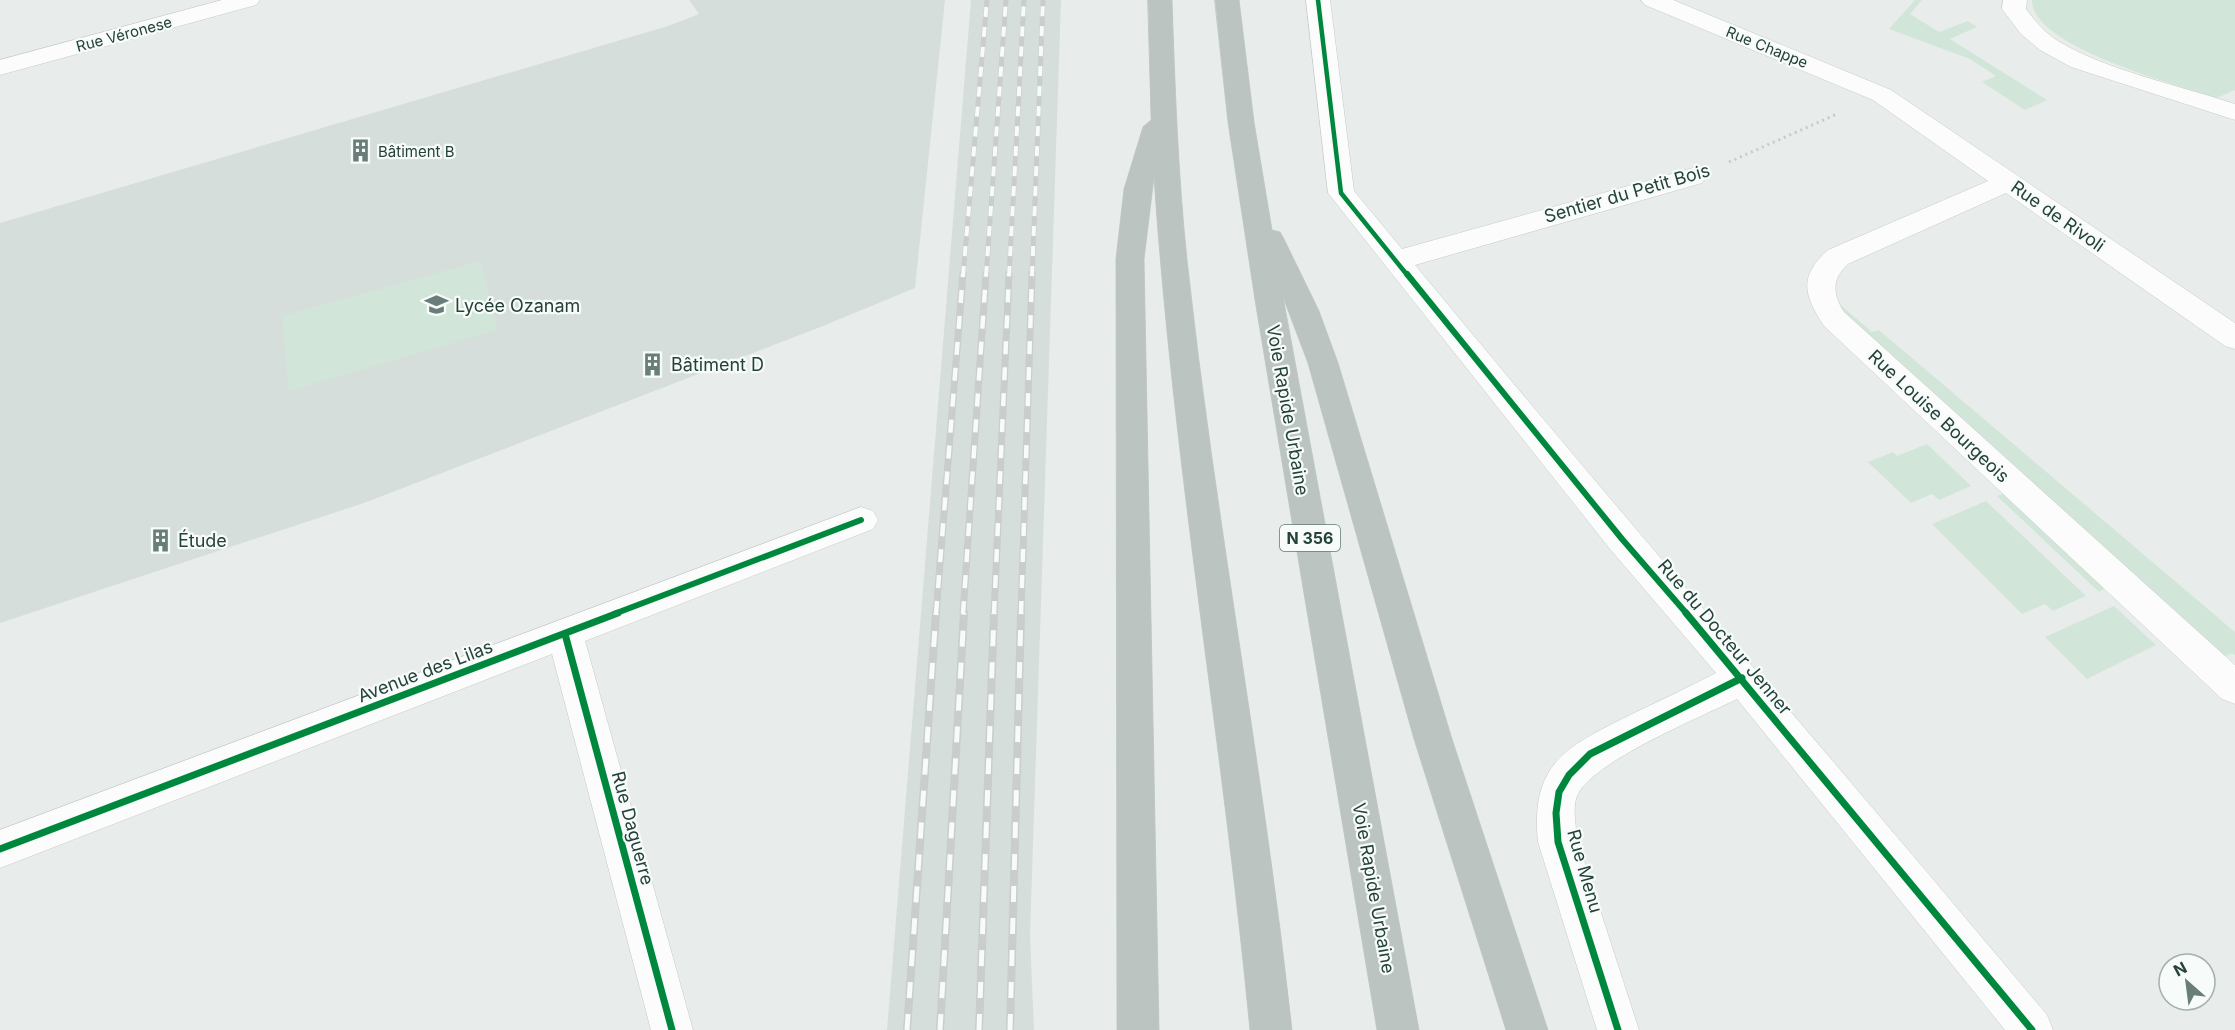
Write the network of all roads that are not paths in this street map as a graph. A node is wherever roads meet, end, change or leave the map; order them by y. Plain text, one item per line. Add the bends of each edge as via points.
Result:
1 (248, 0) edge
2 (1144, 0) edge
3 (1227, 0) edge
4 (1249, 0) edge
5 (1318, 0) edge
6 (1653, 0) edge
7 (2015, 0) edge
8 (1160, 11) edge
9 (1231, 44) junction
10 (0, 68) edge
11 (1882, 95) joint
12 (1163, 108) junction
13 (2235, 112) edge
14 (1693, 177) road end
15 (2009, 182) junction
16 (1254, 205) junction
17 (1398, 260) junction
18 (2235, 338) edge
19 (861, 520) dead end
20 (565, 634) junction
21 (1742, 678) junction
22 (2235, 688) edge
23 (0, 849) edge
24 (672, 1030) edge
25 (1138, 1030) edge
26 (1271, 1030) edge
27 (1398, 1030) edge
28 (1527, 1030) edge
29 (1618, 1030) edge
30 (2032, 1030) edge

1 - 10 street, Rue Véronese
2 - 8 highway
3 - 9 highway, Voie Rapide Urbaine / N 356
4 - 9 highway
5 - 17 street, Rue du Docteur Jenner via 1341,193
6 - 11 street, Rue Chappe
7 - 13 street via 2014,9 2029,29 2048,45 2080,62
8 - 12 highway
9 - 16 highway, Voie Rapide Urbaine / N 356
11 - 15 street, Rue de Rivoli
12 - 25 highway via 1137,189 1130,259
12 - 26 highway via 1174,278
14 - 17 street, Sentier du Petit Bois
15 - 18 street, Rue de Rivoli
15 - 22 street, Rue Louise Bourgeois via 1838,257 1825,268 1820,281 1825,307
16 - 27 highway, Voie Rapide Urbaine / N 356
16 - 28 highway via 1304,311 1323,363 1433,739
17 - 21 street, Rue du Docteur Jenner via 1622,539
19 - 20 street, Avenue des Lilas
20 - 23 street, Avenue des Lilas
20 - 24 street, Rue Daguerre
21 - 29 street, Rue Menu via 1590,754 1558,789 1554,813 1558,842
21 - 30 street, Rue du Docteur Jenner

